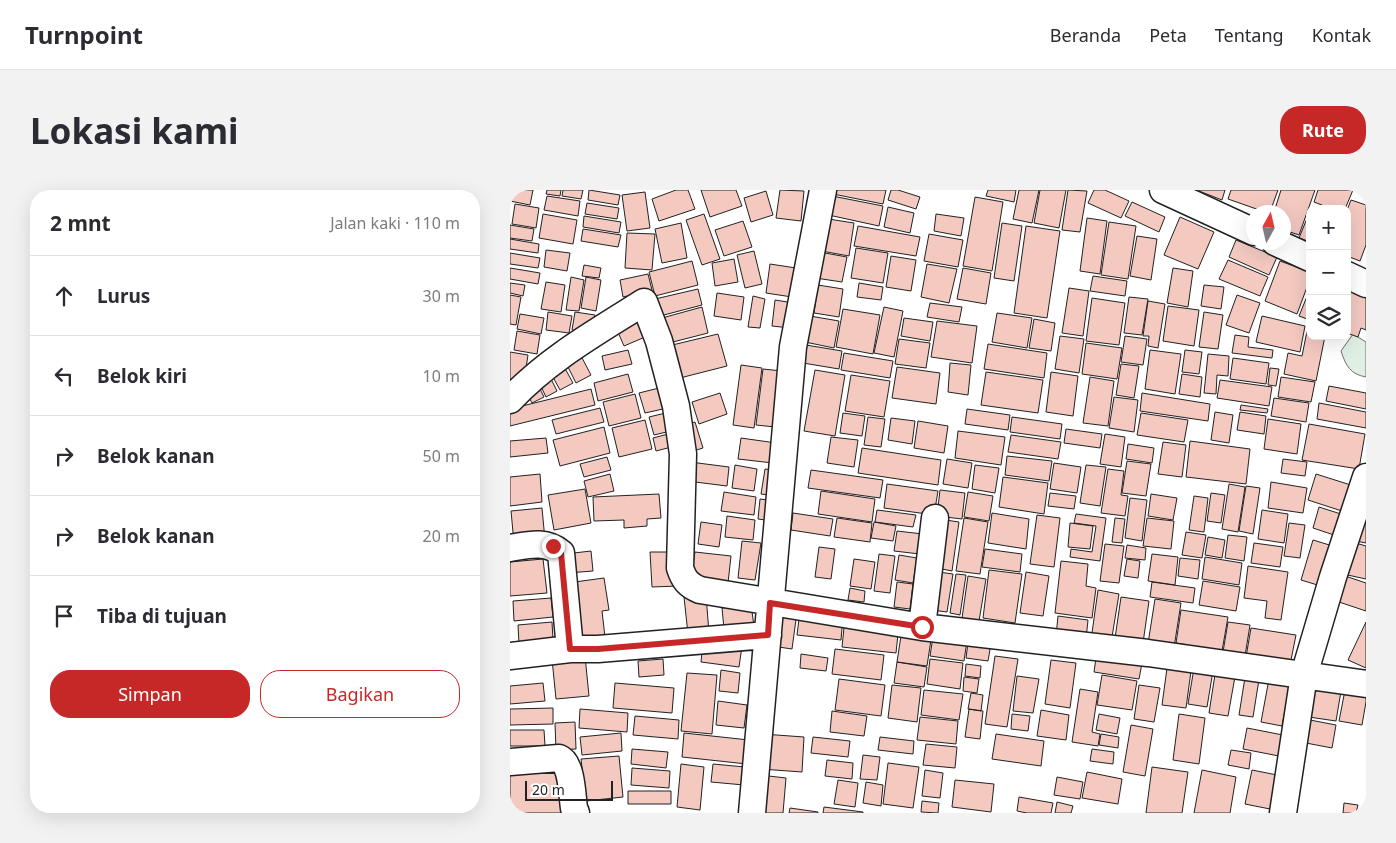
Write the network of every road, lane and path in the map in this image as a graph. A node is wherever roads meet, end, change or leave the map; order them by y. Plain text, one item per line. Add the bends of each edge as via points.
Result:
1 (823, 190) edge
2 (1163, 190) edge
3 (1246, 228) edge
4 (1291, 249) edge
5 (1306, 256) edge
6 (1351, 277) edge
7 (1366, 284) edge
8 (510, 400) edge
9 (1366, 477) edge
10 (935, 518) dead end
11 (510, 548) edge
12 (770, 603) junction
13 (922, 627) junction
14 (768, 635) junction
15 (570, 649) junction
16 (510, 656) edge
17 (1304, 675) junction
18 (1366, 684) edge
19 (510, 762) edge
20 (576, 813) edge
21 (752, 813) edge
22 (1283, 813) edge

1 - 12 street via 793,347
2 - 3 street
4 - 5 street
6 - 7 street
8 - 12 street via 525,383 571,347 644,302 659,341 676,406 684,454 680,568 684,578 690,586 700,590
9 - 17 street
10 - 13 street
11 - 15 street via 553,546 561,553
12 - 13 street
12 - 14 street
13 - 17 street
14 - 15 street
14 - 21 street
15 - 16 street
17 - 18 street
17 - 22 street
19 - 20 street via 564,760 568,766

